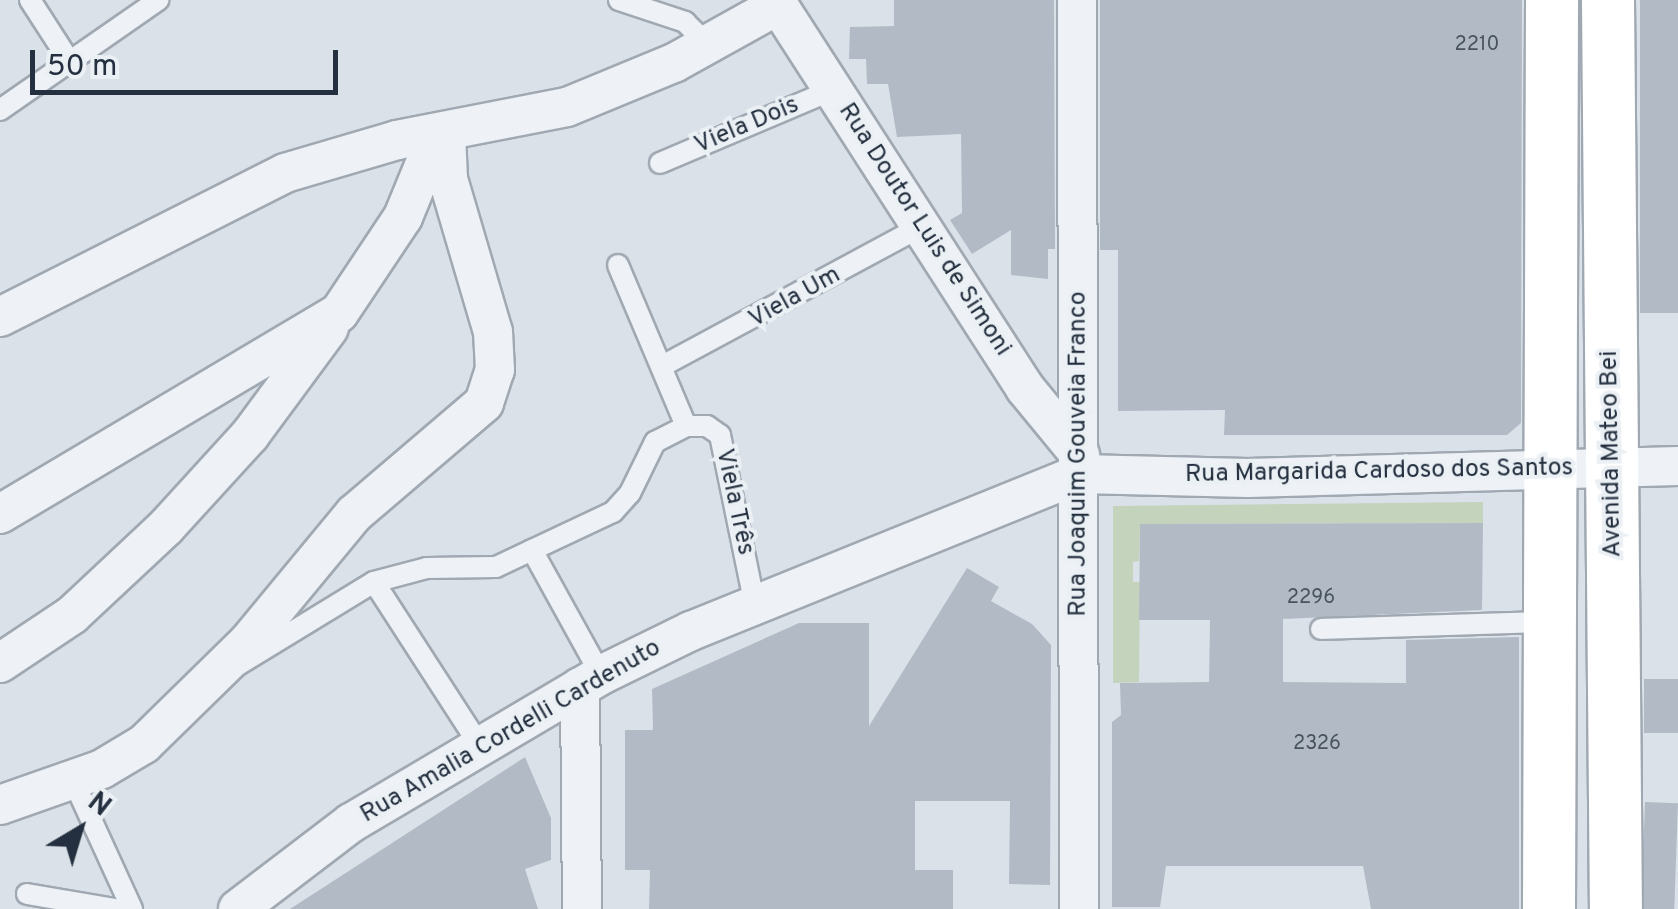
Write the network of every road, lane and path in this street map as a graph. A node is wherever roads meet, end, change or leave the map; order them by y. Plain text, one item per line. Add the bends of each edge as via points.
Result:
1 (30, 0) edge
2 (158, 0) edge
3 (618, 0) edge
4 (1077, 0) edge
5 (1552, 0) edge
6 (1608, 0) edge
7 (777, 2) edge
8 (708, 46) junction
9 (70, 62) junction
10 (834, 89) junction
11 (0, 110) edge
12 (441, 133) junction
13 (660, 163) dead end
14 (924, 225) junction
15 (618, 265) dead end
16 (339, 314) junction
17 (0, 317) edge
18 (664, 364) junction
19 (686, 426) junction
20 (1080, 465) junction
21 (1612, 466) junction
22 (1678, 466) edge
23 (1551, 468) junction
24 (0, 514) edge
25 (532, 550) junction
26 (374, 582) junction
27 (755, 606) junction
28 (1551, 622) junction
29 (1322, 629) dead end
30 (0, 662) edge
31 (222, 672) junction
32 (591, 681) junction
33 (480, 746) junction
34 (74, 780) junction
35 (0, 805) edge
36 (27, 894) dead end
37 (114, 909) edge
38 (132, 909) edge
39 (238, 909) edge
40 (582, 909) edge
41 (1079, 909) edge
42 (1549, 909) edge
43 (1616, 909) edge

1 - 9 lane
2 - 9 lane
3 - 8 lane via 684,22
4 - 20 street, Rua Joaquim Gouveia Franco
5 - 23 main road
6 - 21 main road, Avenida Mateo Bei
7 - 8 street
7 - 10 street, Rua Doutor Luis de Simoni
8 - 12 street via 567,107
9 - 11 lane
10 - 13 lane, Viela Dois
10 - 14 street, Rua Doutor Luis de Simoni
12 - 16 street via 403,216
12 - 17 street via 285,173
12 - 31 street via 448,179 494,332 488,396 354,514
14 - 18 lane, Viela Um
14 - 20 street, Rua Doutor Luis de Simoni
15 - 18 lane, Viela Três
16 - 24 street
16 - 30 street via 250,434 166,528 72,615
18 - 19 lane, Viela Três
19 - 25 lane, Viela Três via 655,442 613,512
19 - 27 lane, Viela Três via 707,426 720,436
20 - 23 street, Rua Margarida Cardoso dos Santos via 1248,478
20 - 27 street, Rua Amalia Cordelli Cardenuto
20 - 41 street, Rua Joaquim Gouveia Franco
21 - 22 street, Rua Margarida Cardoso dos Santos
21 - 23 street, Rua Margarida Cardoso dos Santos
21 - 43 main road, Avenida Mateo Bei
23 - 28 main road
25 - 26 lane via 496,568 427,568
25 - 32 lane
26 - 31 lane via 276,648
26 - 33 lane
27 - 32 street, Rua Amalia Cordelli Cardenuto
28 - 29 lane
28 - 42 main road
31 - 34 street via 144,744
32 - 33 street, Rua Amalia Cordelli Cardenuto
32 - 40 street
33 - 39 street, Rua Amalia Cordelli Cardenuto via 351,823
34 - 35 street
34 - 38 lane
36 - 37 lane

